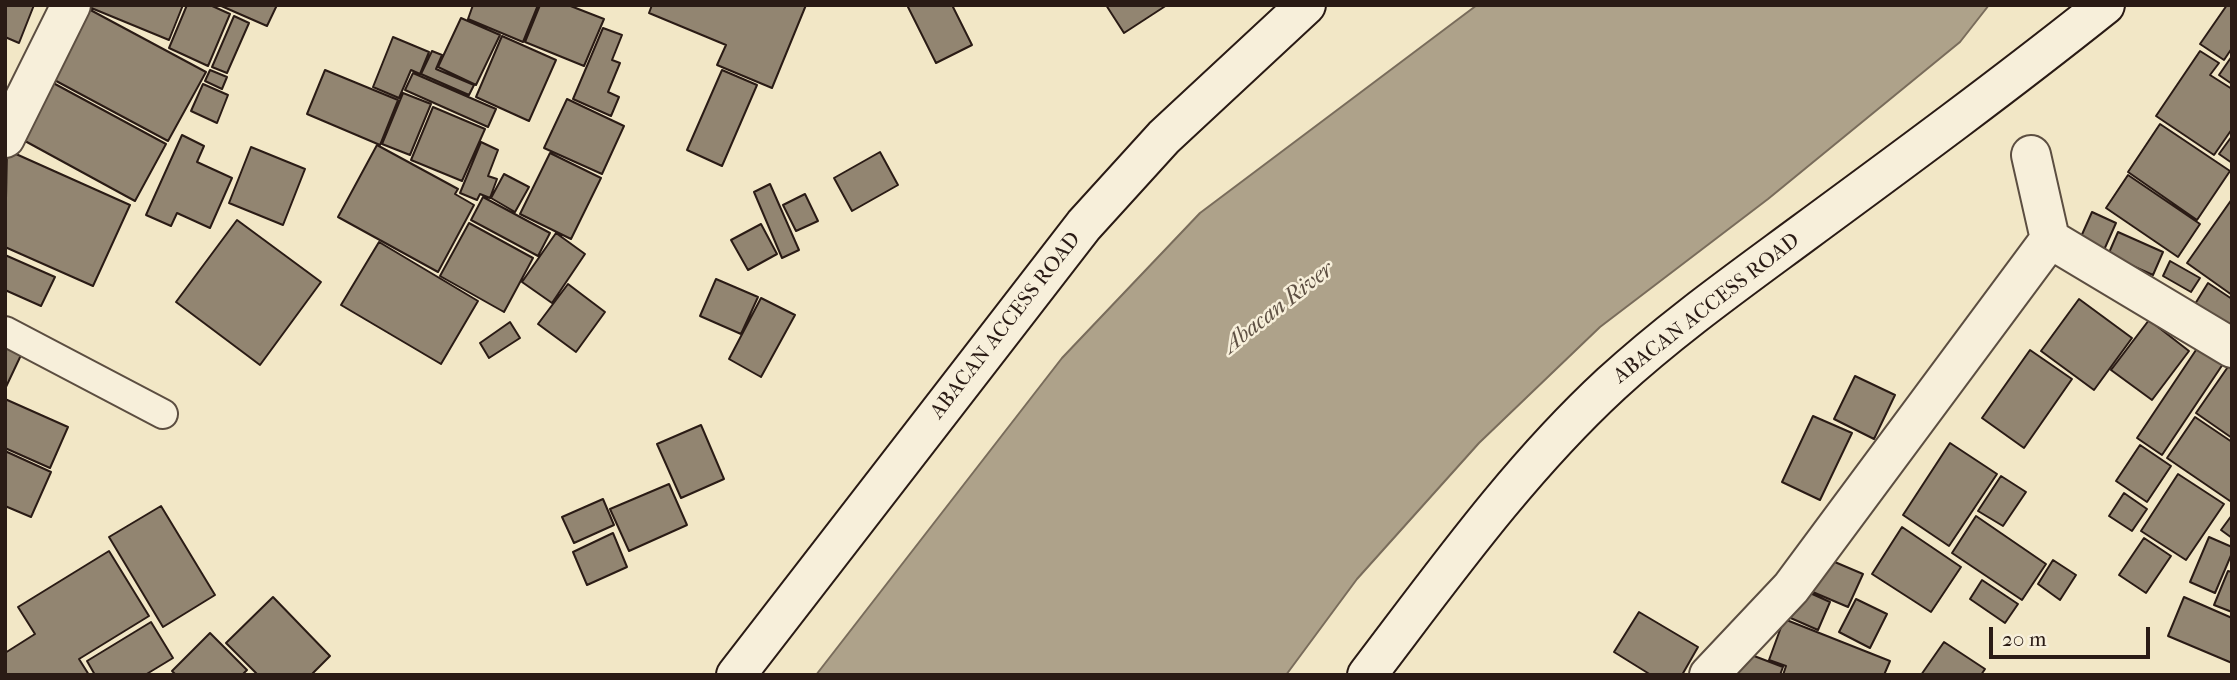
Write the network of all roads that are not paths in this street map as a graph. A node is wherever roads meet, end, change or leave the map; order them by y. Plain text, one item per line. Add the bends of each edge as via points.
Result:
1 (71, 5) edge
2 (1306, 5) edge
3 (2105, 5) edge
4 (5, 138) edge
5 (2031, 155) dead end
6 (2050, 239) junction
7 (5, 331) edge
8 (2232, 348) edge
9 (163, 414) dead end
10 (737, 675) edge
11 (1367, 675) edge
12 (1709, 675) edge

1 - 4 street
2 - 10 street, ABACAN ACCESS ROAD via 1164,137 1084,225
3 - 11 street, ABACAN ACCESS ROAD via 1695,314 1612,383 1549,444
5 - 6 street
6 - 8 street
6 - 12 street via 1791,589
7 - 9 lane

